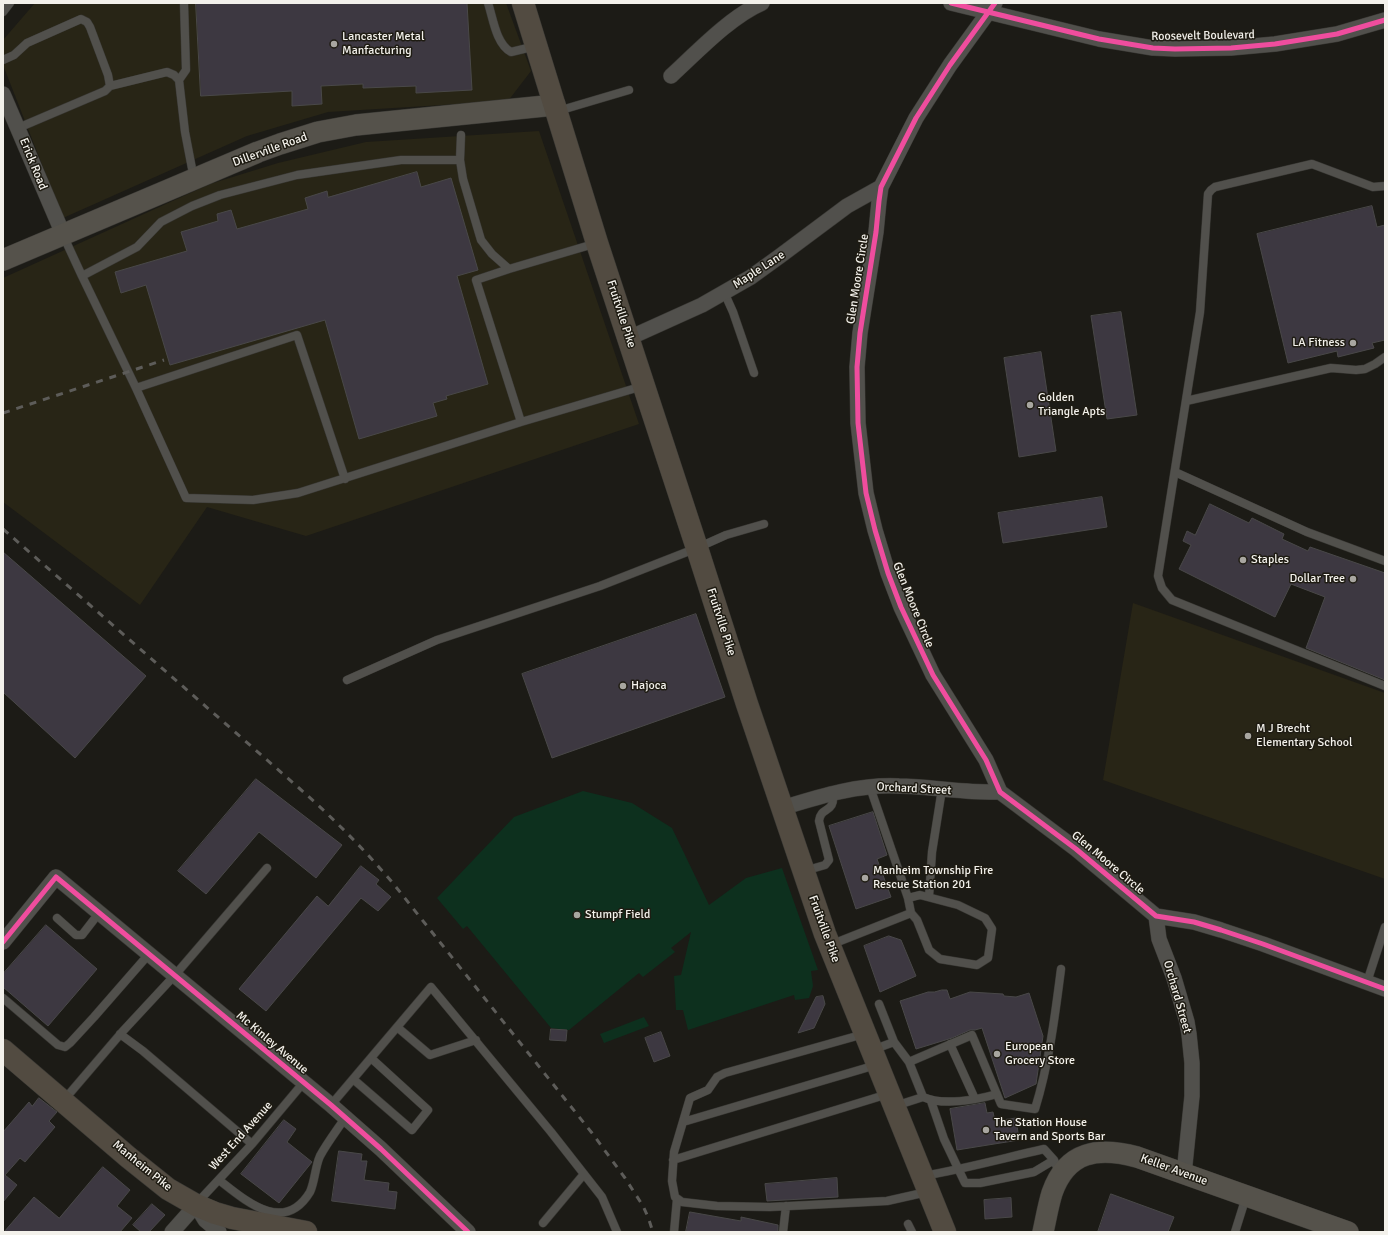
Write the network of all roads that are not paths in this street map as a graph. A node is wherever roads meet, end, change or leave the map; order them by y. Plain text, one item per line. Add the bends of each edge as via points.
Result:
1 (184, 3) edge
2 (488, 3) edge
3 (523, 3) edge
4 (762, 3) edge
5 (951, 3) edge
6 (991, 7) edge
7 (1385, 20) edge
8 (537, 46) junction
9 (3, 60) edge
10 (671, 76) dead end
11 (179, 80) junction
12 (110, 86) junction
13 (629, 90) dead end
14 (4, 100) edge
15 (556, 108) junction
16 (18, 128) junction
17 (461, 135) dead end
18 (460, 160) junction
19 (194, 180) junction
20 (1385, 186) edge
21 (881, 187) junction
22 (63, 234) junction
23 (597, 243) junction
24 (3, 260) edge
25 (509, 269) junction
26 (82, 276) junction
27 (724, 292) junction
28 (629, 338) junction
29 (1385, 357) edge
30 (754, 373) dead end
31 (644, 385) junction
32 (136, 388) junction
33 (1186, 402) junction
34 (521, 422) junction
35 (1175, 472) junction
36 (345, 479) junction
37 (764, 524) dead end
38 (697, 548) junction
39 (1385, 561) edge
40 (346, 680) dead end
41 (1385, 686) edge
42 (870, 787) junction
43 (942, 789) junction
44 (1000, 792) junction
45 (833, 793) junction
46 (782, 808) junction
47 (267, 868) dead end
48 (804, 871) junction
49 (929, 897) junction
50 (908, 898) junction
51 (99, 913) junction
52 (910, 913) junction
53 (1156, 916) junction
54 (57, 918) dead end
55 (1385, 927) edge
56 (3, 942) edge
57 (829, 945) junction
58 (148, 954) junction
59 (1061, 969) dead end
60 (175, 975) junction
61 (1366, 982) junction
62 (1385, 989) edge
63 (3, 998) edge
64 (879, 1004) dead end
65 (397, 1027) junction
66 (120, 1034) junction
67 (476, 1040) junction
68 (894, 1042) junction
69 (950, 1044) junction
70 (3, 1050) edge
71 (871, 1050) junction
72 (371, 1058) junction
73 (909, 1062) junction
74 (353, 1079) junction
75 (304, 1082) junction
76 (997, 1094) junction
77 (923, 1097) junction
78 (975, 1099) junction
79 (891, 1100) junction
80 (64, 1101) junction
81 (931, 1101) junction
82 (331, 1105) junction
83 (345, 1118) junction
84 (683, 1122) junction
85 (252, 1144) junction
86 (673, 1160) junction
87 (1057, 1169) junction
88 (958, 1170) junction
89 (584, 1174) junction
90 (1184, 1174) junction
91 (219, 1180) junction
92 (926, 1184) junction
93 (1247, 1196) junction
94 (677, 1199) junction
95 (196, 1205) junction
96 (786, 1206) junction
97 (543, 1223) dead end
98 (908, 1224) dead end
99 (1323, 1228) edge
100 (172, 1232) edge
101 (219, 1232) edge
102 (306, 1232) edge
103 (468, 1232) edge
104 (617, 1232) edge
105 (674, 1232) edge
106 (783, 1232) edge
107 (912, 1232) edge
108 (945, 1232) edge
109 (1043, 1232) edge
110 (1235, 1232) edge
111 (1348, 1232) edge

1 - 11 lane via 186,70
2 - 8 lane via 500,42 504,47 511,52
3 - 8 main road, Fruitville Pike
4 - 10 street via 738,18
5 - 6 street, Roosevelt Boulevard
6 - 7 street, Roosevelt Boulevard via 1099,39 1175,49 1275,44 1337,34
6 - 21 street, Glen Moore Circle via 916,118
8 - 15 main road, Fruitville Pike
9 - 12 lane via 14,55 27,43 81,19 90,27
11 - 12 lane via 167,72
11 - 19 lane
12 - 16 lane via 104,91
13 - 15 lane
14 - 16 street, Erick Road
15 - 19 main road, Dillerville Road via 356,125 280,144
15 - 23 main road, Fruitville Pike
16 - 22 street, Erick Road
17 - 18 lane
18 - 25 lane via 481,240
18 - 26 lane via 401,160 305,174 220,195 161,222 137,247
19 - 22 main road, Dillerville Road
20 - 33 lane via 1374,187 1312,164 1211,190 1208,194 1200,312
21 - 27 street, Maple Lane via 847,206 751,277
21 - 44 street, Glen Moore Circle via 857,366 858,423 866,494 888,573 910,628 933,675 986,760
22 - 24 main road, Dillerville Road
22 - 26 lane
23 - 25 lane
23 - 28 main road, Fruitville Pike
25 - 34 lane via 476,280
26 - 32 lane
27 - 28 street, Maple Lane via 702,305
27 - 30 lane
28 - 31 main road, Fruitville Pike
29 - 33 lane via 1365,369 1331,368
31 - 34 lane
31 - 38 main road, Fruitville Pike
32 - 36 lane via 186,498 252,500 298,493
32 - 36 lane via 296,335
33 - 35 lane
34 - 36 lane
35 - 39 lane via 1308,532
35 - 41 lane via 1158,576 1166,594 1172,600
37 - 38 lane via 726,534
38 - 40 lane via 600,586 437,640
38 - 46 main road, Fruitville Pike
42 - 43 street, Orchard Street
42 - 45 street, Orchard Street
42 - 50 lane
43 - 44 street, Orchard Street
43 - 49 lane via 932,852
44 - 53 street, Glen Moore Circle via 1076,849
45 - 46 street, Orchard Street
45 - 48 lane via 833,805 819,818 829,860 825,865
46 - 48 main road, Fruitville Pike
47 - 60 lane
48 - 57 main road, Fruitville Pike
49 - 50 lane via 920,895
49 - 52 lane via 958,905 985,918 992,929 988,958 977,965 940,959 929,950 917,920
50 - 52 lane
51 - 54 lane via 82,935 76,935
51 - 56 street, Mc Kinley Avenue via 56,877
51 - 58 street, Mc Kinley Avenue
52 - 57 lane
53 - 61 street via 1194,922 1221,930
53 - 90 street, Orchard Street via 1160,939 1174,978 1189,1034 1192,1096
55 - 61 lane
57 - 71 main road, Fruitville Pike
58 - 60 street, Mc Kinley Avenue
58 - 63 lane via 65,1047 58,1045
59 - 76 lane via 1043,1082 1035,1109 1001,1104
60 - 66 lane
60 - 75 street, Mc Kinley Avenue
61 - 62 street
64 - 68 lane
65 - 67 lane via 430,1055
65 - 67 lane via 431,987
65 - 72 lane
66 - 80 lane
66 - 85 lane
67 - 89 lane
68 - 71 lane
68 - 73 lane
69 - 73 lane
69 - 76 lane via 972,1035
69 - 78 lane
70 - 80 main road, Manheim Pike
71 - 79 main road, Fruitville Pike
71 - 84 lane via 832,1078
71 - 84 lane via 811,1049 717,1077 708,1090 690,1098
72 - 74 lane
72 - 74 lane via 428,1110 412,1130
73 - 77 lane
74 - 82 lane
75 - 82 street, Mc Kinley Avenue
75 - 85 lane, West End Avenue
76 - 78 lane
77 - 79 lane
77 - 81 lane
78 - 81 lane
79 - 86 lane
79 - 92 main road, Fruitville Pike
80 - 95 main road, Manheim Pike via 151,1176
81 - 88 lane
82 - 83 street, Mc Kinley Avenue
83 - 91 lane via 320,1157 310,1191 290,1213 264,1211 251,1205
83 - 103 street, Mc Kinley Avenue
84 - 86 lane
85 - 91 lane, West End Avenue
86 - 94 lane via 672,1181 674,1197
87 - 88 lane via 980,1183 965,1183
87 - 88 lane via 1044,1149
87 - 90 main road, Keller Avenue via 1064,1170 1085,1155 1111,1152 1137,1157
87 - 109 main road, Keller Avenue
88 - 92 lane
89 - 97 lane
89 - 104 lane via 602,1197
90 - 93 main road, Keller Avenue
91 - 95 lane, West End Avenue
92 - 96 lane via 887,1201
92 - 108 main road, Fruitville Pike
93 - 99 main road, Keller Avenue
93 - 110 lane
94 - 96 lane via 682,1202 717,1206
94 - 105 lane
95 - 100 street
95 - 101 street via 205,1220
95 - 102 main road, Manheim Pike via 232,1218
96 - 106 lane
98 - 107 lane
99 - 111 main road, Keller Avenue

